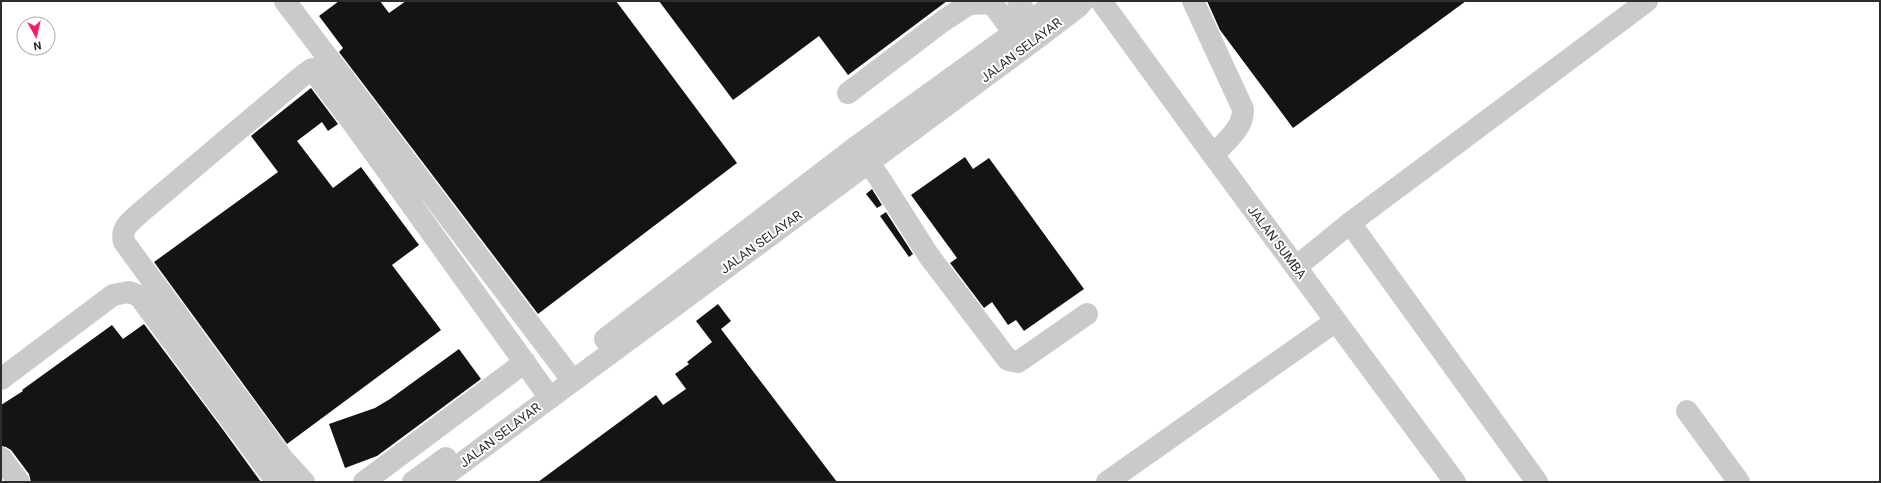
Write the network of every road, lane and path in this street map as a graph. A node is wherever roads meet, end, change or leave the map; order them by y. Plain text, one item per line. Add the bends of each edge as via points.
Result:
1 (286, 1) edge
2 (1018, 1) edge
3 (1058, 1) edge
4 (1083, 1) edge
5 (1101, 1) edge
6 (1192, 1) edge
7 (1647, 1) edge
8 (993, 2) edge
9 (1028, 30) junction
10 (848, 93) dead end
11 (862, 155) junction
12 (1213, 155) junction
13 (1350, 223) junction
14 (1296, 267) junction
15 (1087, 314) dead end
16 (1336, 321) junction
17 (525, 362) junction
18 (569, 375) junction
19 (1, 379) edge
20 (546, 392) junction
21 (1687, 411) dead end
22 (488, 435) junction
23 (1, 458) edge
24 (19, 482) edge
25 (277, 482) edge
26 (304, 482) edge
27 (364, 482) edge
28 (414, 482) edge
29 (436, 482) edge
30 (1107, 482) edge
31 (1455, 482) edge
32 (1537, 482) edge
33 (1739, 482) edge

1 - 18 street
2 - 9 street
3 - 9 street, JALAN SELAYAR
4 - 9 street, JALAN SELAYAR via 1078,7
5 - 12 street, JALAN SUMBA
6 - 12 street via 1243,108 1244,116 1236,130
7 - 13 street
8 - 9 street
8 - 10 street via 969,4
9 - 11 street, JALAN SELAYAR
11 - 15 street via 929,256 1008,360 1018,362
11 - 18 street, JALAN SELAYAR
12 - 14 street, JALAN SUMBA
13 - 14 street
13 - 32 street
14 - 16 street, JALAN SUMBA
16 - 30 street
16 - 31 street, JALAN SUMBA
17 - 20 street
17 - 26 street via 312,69 141,212 125,227 122,235 124,242 162,296 283,459
17 - 27 street
18 - 20 street, JALAN SELAYAR
19 - 25 street via 113,295 129,292 139,296
20 - 22 street, JALAN SELAYAR
21 - 33 street
22 - 28 street, JALAN SELAYAR
22 - 29 street, JALAN SELAYAR
23 - 24 street

